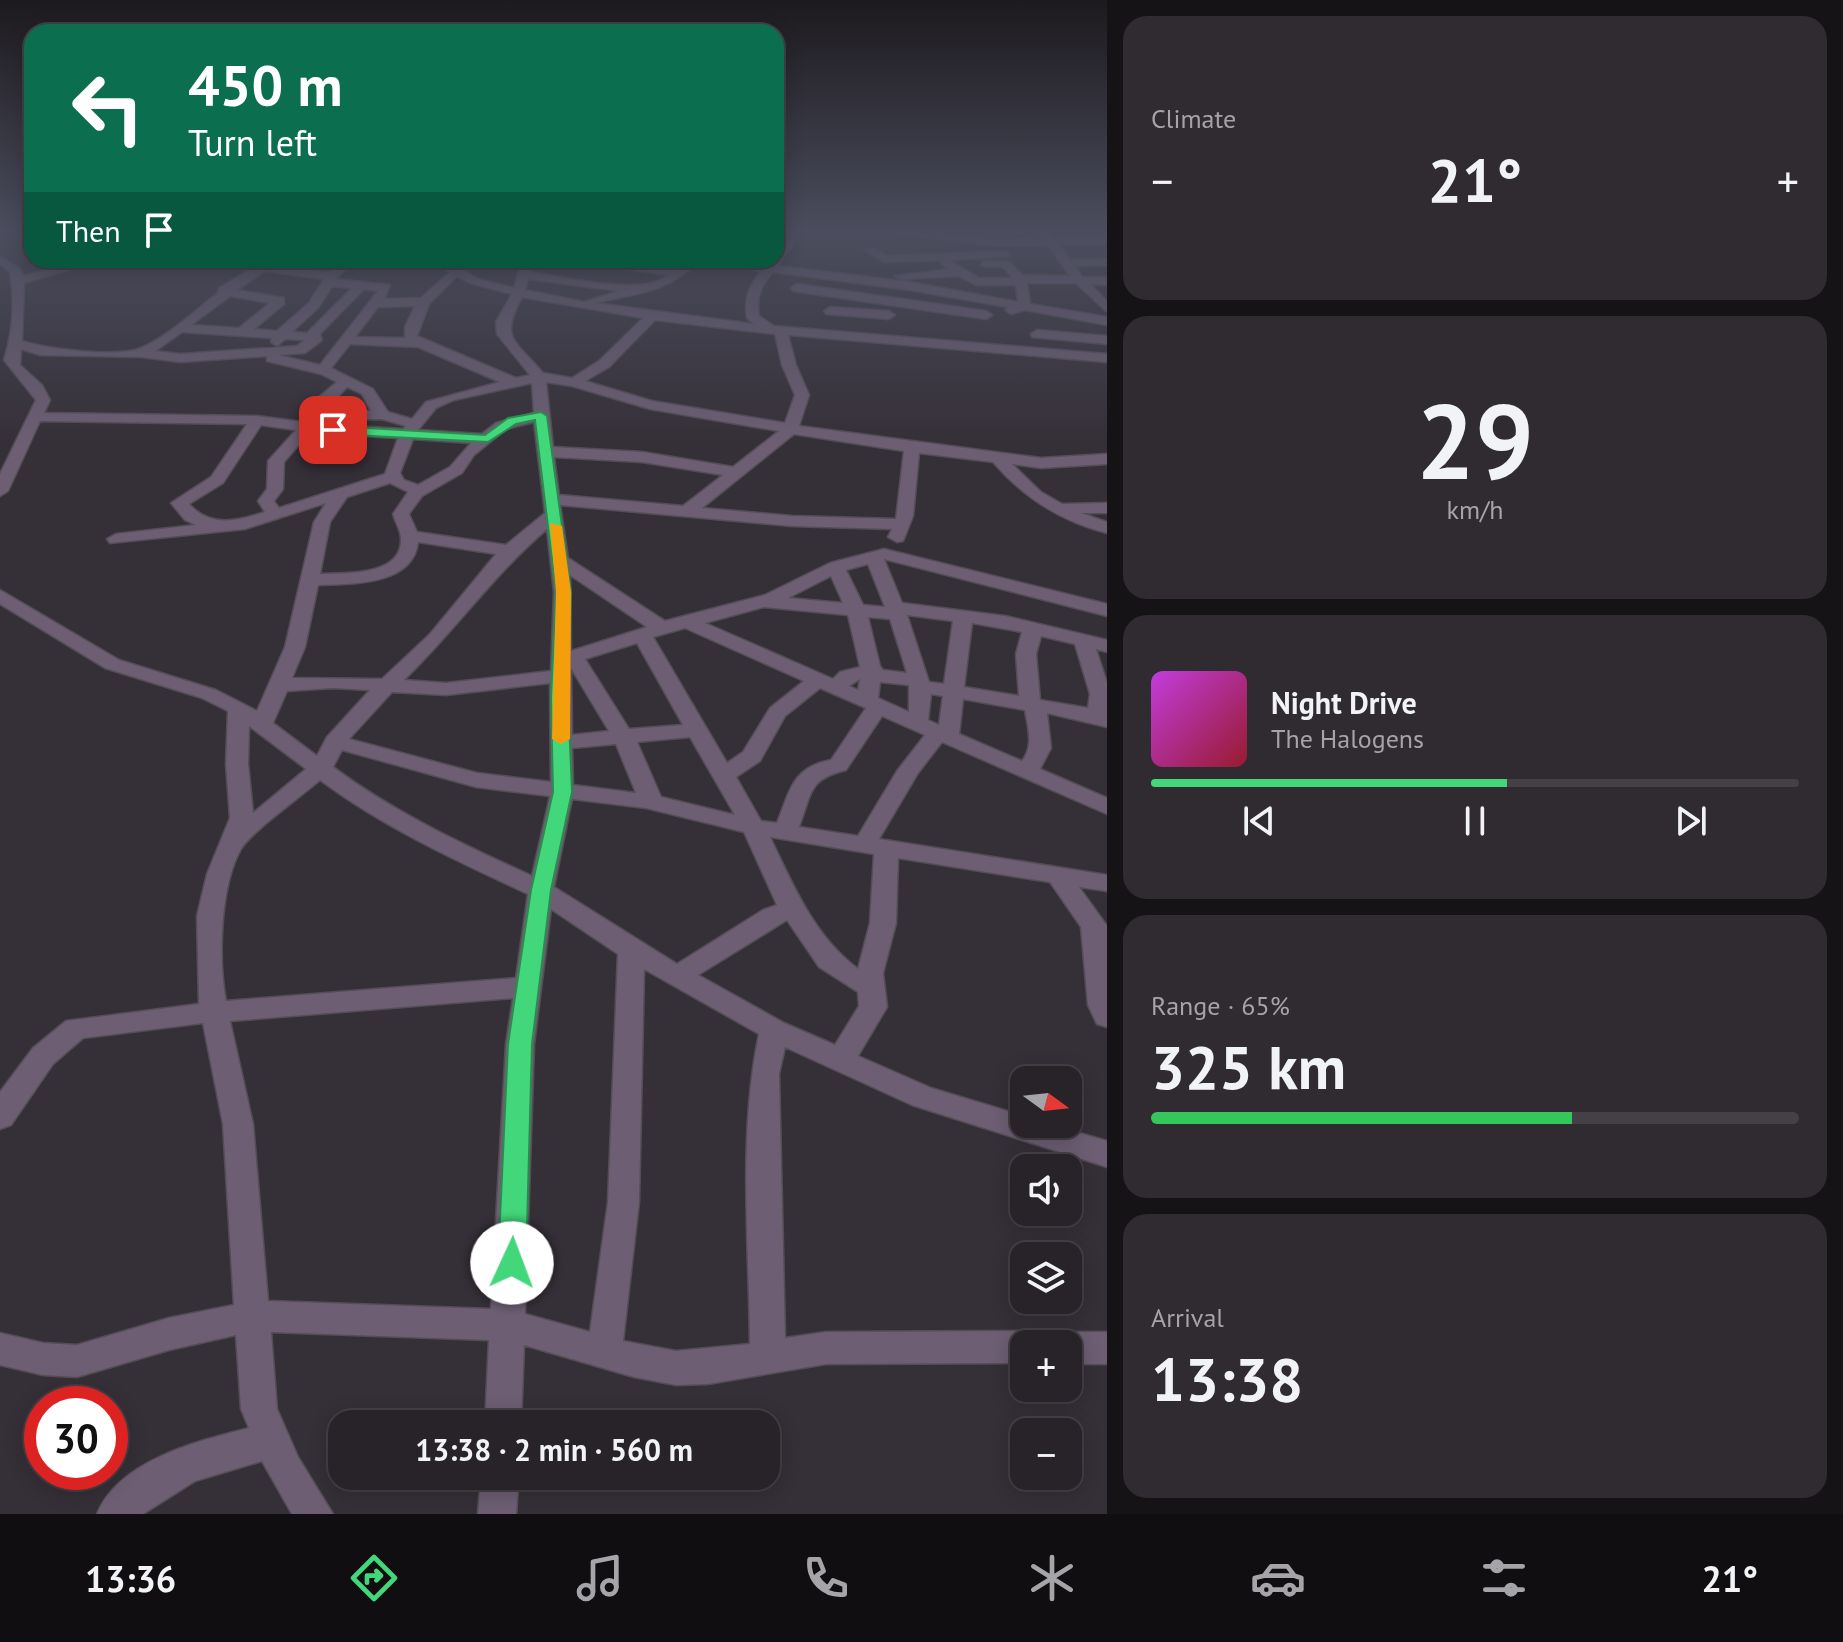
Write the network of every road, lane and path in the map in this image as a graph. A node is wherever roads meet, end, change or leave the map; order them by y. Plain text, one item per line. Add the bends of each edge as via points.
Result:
1 (374, 303) edge
2 (18, 304) edge
3 (209, 304) edge
4 (277, 304) edge
5 (342, 304) edge
6 (422, 304) edge
7 (512, 304) edge
8 (575, 304) edge
9 (663, 304) edge
10 (749, 304) edge
11 (831, 304) edge
12 (872, 304) edge
13 (1001, 304) edge
14 (1026, 304) edge
15 (313, 305) joint
16 (339, 307) junction
17 (1027, 308) junction
18 (891, 309) junction
19 (830, 311) junction
20 (986, 315) junction
21 (654, 317) junction
22 (1107, 321) edge
23 (1018, 323) dead end
24 (400, 326) junction
25 (356, 327) junction
26 (181, 328) junction
27 (775, 330) junction
28 (965, 332) junction
29 (242, 333) junction
30 (1037, 334) junction
31 (280, 335) junction
32 (823, 335) junction
33 (313, 337) junction
34 (345, 339) junction
35 (883, 339) junction
36 (1107, 340) edge
37 (420, 343) junction
38 (17, 344) junction
39 (1041, 351) junction
40 (142, 353) junction
41 (270, 353) junction
42 (222, 356) junction
43 (1107, 358) edge
44 (323, 370) junction
45 (539, 377) junction
46 (346, 381) junction
47 (513, 382) junction
48 (574, 382) junction
49 (431, 405) junction
50 (380, 412) junction
51 (541, 416) junction
52 (34, 417) junction
53 (257, 420) junction
54 (310, 422) junction
55 (411, 429) junction
56 (790, 430) junction
57 (488, 439) junction
58 (912, 448) junction
59 (545, 452) junction
60 (999, 459) junction
61 (1107, 459) edge
62 (737, 473) junction
63 (392, 477) junction
64 (0, 491) edge
65 (419, 491) junction
66 (342, 492) junction
67 (552, 507) junction
68 (1052, 508) junction
69 (1107, 508) edge
70 (686, 512) junction
71 (275, 514) junction
72 (903, 524) junction
73 (217, 528) junction
74 (1107, 528) edge
75 (410, 536) junction
76 (116, 539) dead end
77 (508, 551) junction
78 (879, 555) junction
79 (559, 560) junction
80 (836, 567) junction
81 (310, 580) junction
82 (0, 596) edge
83 (763, 602) junction
84 (855, 609) junction
85 (1107, 610) edge
86 (896, 611) junction
87 (963, 617) junction
88 (685, 621) junction
89 (1033, 628) junction
90 (652, 632) junction
91 (1084, 641) junction
92 (1107, 646) edge
93 (565, 665) junction
94 (873, 673) junction
95 (918, 683) junction
96 (827, 684) junction
97 (282, 685) junction
98 (385, 688) junction
99 (956, 694) junction
100 (873, 704) junction
101 (1033, 705) junction
102 (250, 718) junction
103 (1102, 720) edge
104 (917, 722) junction
105 (696, 730) junction
106 (944, 734) junction
107 (622, 736) junction
108 (335, 742) junction
109 (561, 742) junction
110 (322, 767) junction
111 (1027, 769) junction
112 (723, 776) junction
113 (562, 792) junction
114 (651, 802) junction
115 (1107, 805) edge
116 (753, 827) junction
117 (785, 832) junction
118 (233, 842) junction
119 (875, 847) junction
120 (1058, 875) junction
121 (1107, 883) edge
122 (541, 890) junction
123 (792, 909) junction
124 (631, 950) junction
125 (677, 976) junction
126 (870, 986) junction
127 (528, 987) junction
128 (214, 1012) junction
129 (1107, 1017) edge
130 (774, 1030) junction
131 (841, 1060) junction
132 (0, 1117) edge
133 (1107, 1154) edge
134 (254, 1316) junction
135 (510, 1325) junction
136 (1010, 1347) edge
137 (1082, 1348) edge
138 (1107, 1348) edge
139 (0, 1349) edge
140 (604, 1352) junction
141 (768, 1357) junction
142 (504, 1410) edge
143 (272, 1440) junction
144 (499, 1490) edge
145 (116, 1514) edge
146 (314, 1514) edge
147 (497, 1514) edge

1 - 25 street
2 - 38 street
3 - 26 street
4 - 29 street
5 - 16 street
6 - 24 street
7 - 45 street via 502,322 503,334
8 - 21 street
9 - 21 street
10 - 27 street via 753,318
11 - 19 street
12 - 18 street
13 - 17 street
14 - 17 street
15 - 16 street
15 - 31 street
16 - 33 street
17 - 20 street
17 - 22 street
17 - 30 street
18 - 19 street
18 - 20 street
18 - 35 street
19 - 32 street
20 - 28 street
21 - 27 street
21 - 48 street via 604,364
23 - 28 street
24 - 25 street
24 - 37 street
25 - 34 street
26 - 29 street
26 - 40 street
27 - 32 street
27 - 56 street via 802,395
28 - 35 street
28 - 39 street
29 - 31 street
29 - 42 street
30 - 36 street
30 - 39 street
31 - 33 street
31 - 41 street
32 - 35 street
33 - 34 street
33 - 41 street via 302,350
34 - 37 street
34 - 44 street
37 - 47 street
38 - 40 street via 40,351
38 - 52 street via 14,368 41,392
39 - 43 street
40 - 42 street
41 - 42 street
41 - 44 street via 282,362
44 - 46 street
45 - 47 street
45 - 48 street
45 - 51 street
46 - 50 street via 368,392
46 - 54 street via 323,401
47 - 49 street
48 - 56 street via 650,405
49 - 50 street
49 - 55 street
50 - 54 street
50 - 55 street
51 - 57 street via 512,421
51 - 59 street
52 - 53 street
52 - 64 street
53 - 54 street
53 - 73 street via 217,480 179,503 191,516
54 - 55 street
54 - 71 street via 276,461 275,489 266,501
55 - 57 street
55 - 63 street
56 - 58 street
56 - 62 street
57 - 65 street via 456,470
58 - 60 street
58 - 72 street
59 - 62 street via 623,453
59 - 67 street
60 - 61 street
60 - 68 street via 1030,495
62 - 70 street
63 - 65 street
63 - 66 street
65 - 75 street via 402,510
66 - 71 street
66 - 81 street via 322,522
67 - 70 street
67 - 77 street
67 - 79 street
68 - 69 street
68 - 74 street
70 - 72 street
71 - 73 street
72 - 78 street
73 - 76 street
75 - 77 street
75 - 81 street via 404,556 386,573
77 - 98 street via 437,638
78 - 80 street
78 - 85 street
78 - 86 street
79 - 90 street
79 - 93 street
80 - 83 street
80 - 84 street
81 - 97 street
82 - 102 street via 112,664 209,694
83 - 84 street
83 - 88 street
84 - 86 street
84 - 94 street
86 - 87 street
86 - 95 street
87 - 89 street
87 - 99 street
88 - 90 street
88 - 96 street
89 - 91 street
89 - 101 street via 1026,654
90 - 93 street
90 - 105 street
91 - 92 street
91 - 103 street
93 - 98 street via 446,689
93 - 107 street
93 - 109 street
94 - 95 street
94 - 96 street
94 - 100 street
95 - 99 street
95 - 104 street via 923,703
96 - 100 street
96 - 112 street via 777,712 752,756
97 - 98 street via 333,682
97 - 102 street
98 - 108 street
99 - 101 street
99 - 106 street
100 - 104 street
100 - 117 street via 838,765 816,769 806,780
101 - 103 street
101 - 111 street via 1042,727 1037,761
102 - 110 street
102 - 118 street via 237,764 242,818
104 - 106 street
105 - 107 street
105 - 112 street
106 - 111 street
106 - 119 street via 908,771
107 - 109 street
107 - 114 street
108 - 110 street
108 - 113 street via 476,780
109 - 113 street
110 - 118 street
110 - 122 street via 366,803 427,838
111 - 115 street
112 - 116 street
113 - 114 street
113 - 122 street
114 - 116 street
116 - 117 street
116 - 123 street
117 - 119 street
118 - 128 street via 210,916
119 - 120 street
119 - 126 street via 883,923
120 - 121 street
120 - 129 street via 1094,926
122 - 124 street
122 - 127 street
123 - 125 street via 772,916
123 - 126 street via 828,960
124 - 125 street
124 - 140 street via 630,1096 619,1265
125 - 130 street
126 - 131 street via 873,1007
127 - 128 street
127 - 135 street via 520,1044
128 - 132 street via 76,1028 59,1038 33,1067
128 - 134 street via 238,1124
130 - 131 street
130 - 141 street via 763,1113
131 - 133 street via 922,1097
134 - 135 street
134 - 139 street via 77,1361
134 - 143 street via 259,1409
135 - 140 street
135 - 142 street
136 - 141 street via 826,1348
137 - 138 street
140 - 141 street via 676,1368
143 - 145 street via 191,1460
143 - 146 street
144 - 147 street

